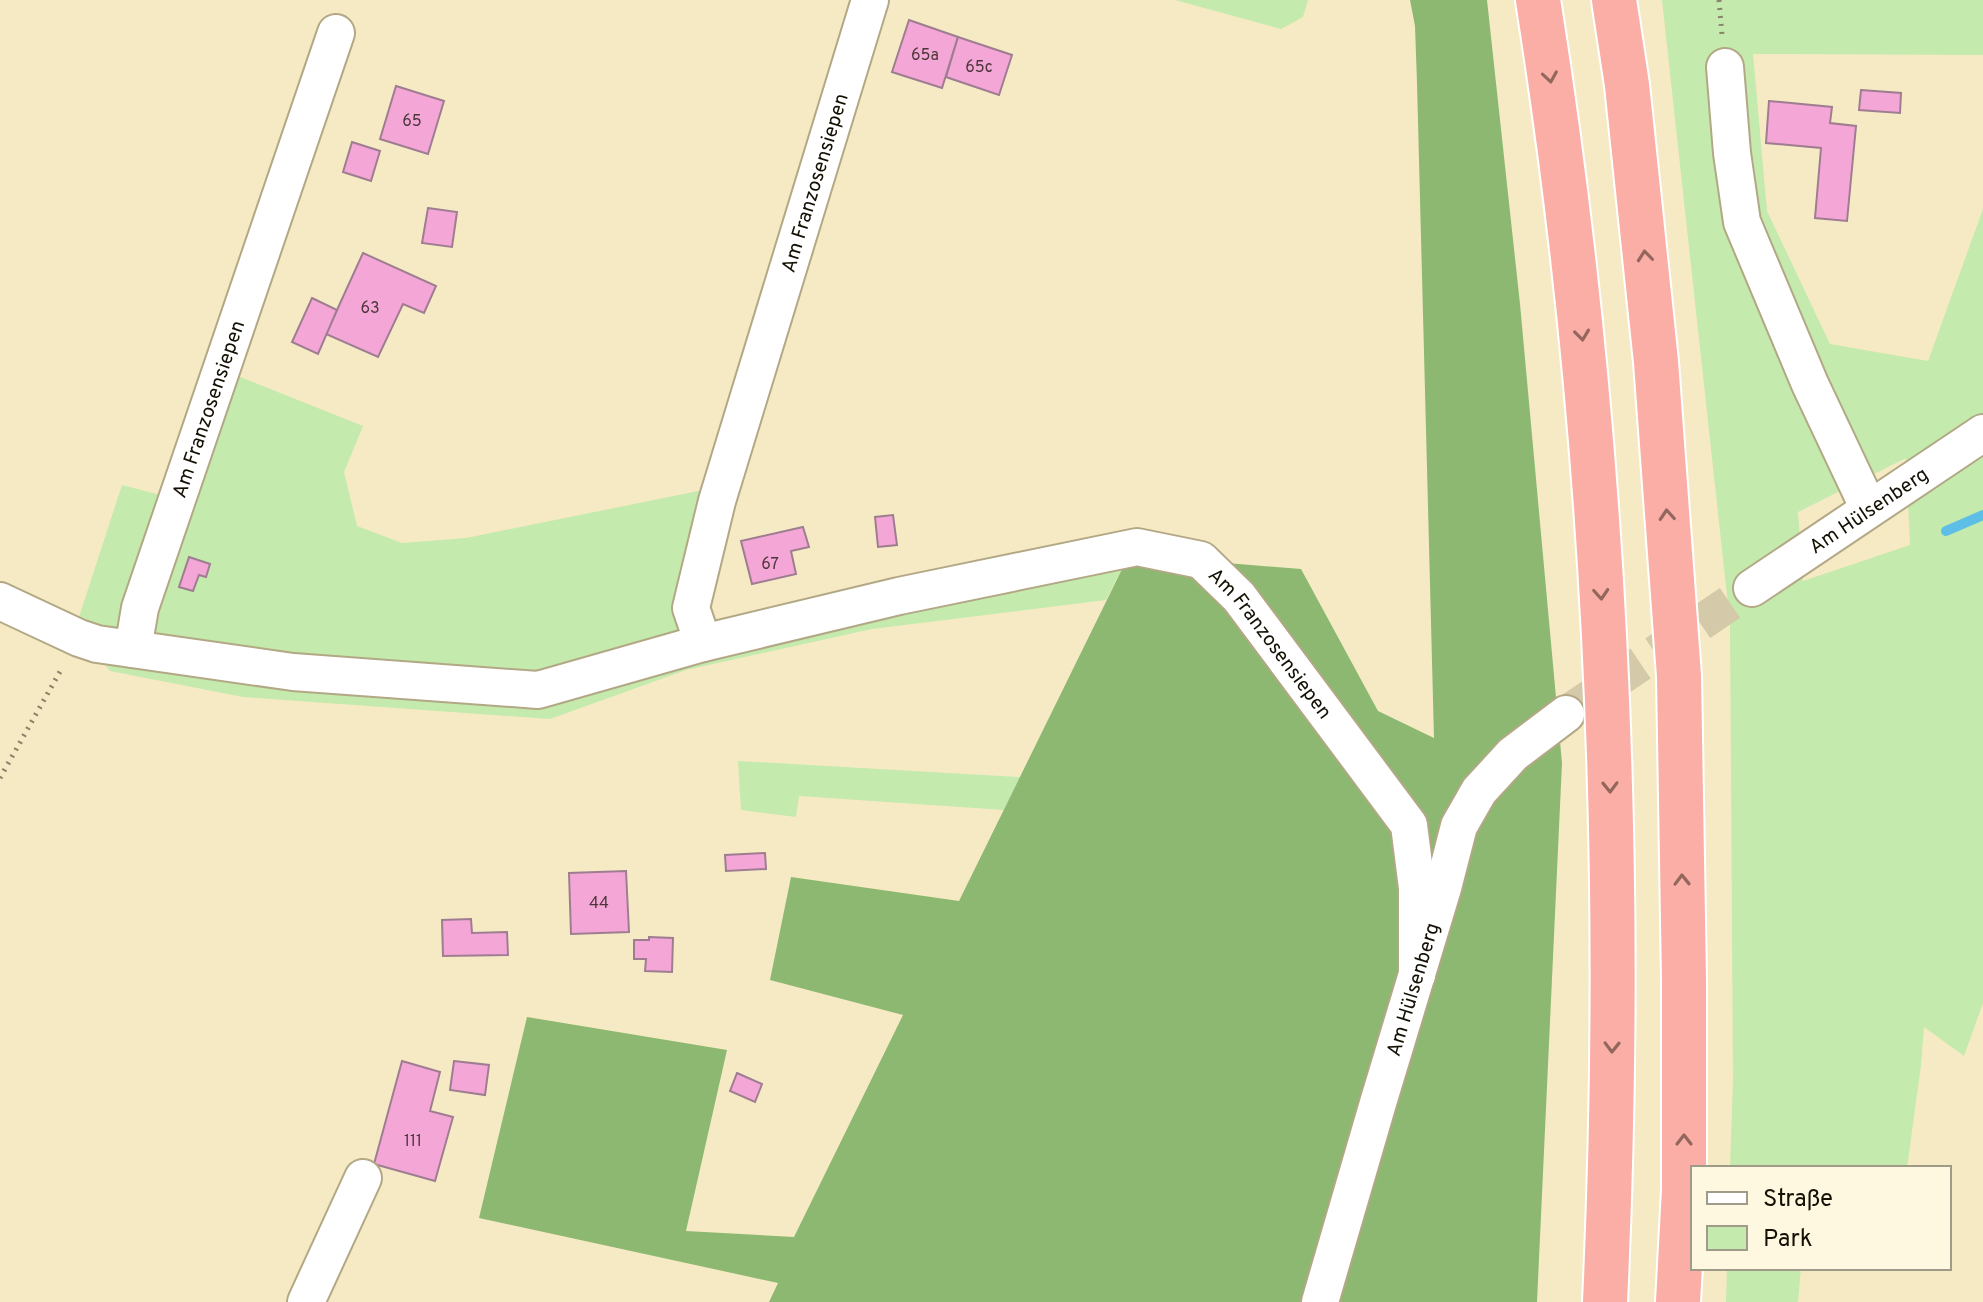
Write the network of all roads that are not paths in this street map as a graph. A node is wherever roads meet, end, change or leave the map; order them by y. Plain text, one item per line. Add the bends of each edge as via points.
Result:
1 (870, 0) edge
2 (1538, 0) edge
3 (1614, 0) edge
4 (336, 33) dead end
5 (1725, 67) dead end
6 (1983, 433) edge
7 (1869, 509) junction
8 (1752, 588) tunnel mouth
9 (0, 601) edge
10 (703, 643) junction
11 (133, 649) junction
12 (1566, 714) tunnel mouth
13 (1409, 825) junction
14 (1459, 826) junction
15 (1417, 975) junction
16 (363, 1178) dead end
17 (306, 1302) edge
18 (1320, 1302) edge
19 (1605, 1302) edge
20 (1678, 1302) edge

1 - 10 street, Am Franzosensiepen via 713,516 691,608
2 -> 19 highway via 1584,353 1608,709 1613,994
20 -> 3 highway via 1684,1190 1679,676 1656,362
4 - 11 street, Am Franzosensiepen via 140,608
5 - 7 street via 1742,222
6 - 7 street, Am Hülsenberg
7 - 8 street, Am Hülsenberg
9 - 11 street, Am Franzosensiepen via 79,638
10 - 11 street, Am Franzosensiepen via 538,690 293,672
10 - 13 street, Am Franzosensiepen via 1137,547 1201,560 1239,597
12 - 14 street, Am Hülsenberg via 1513,754 1479,791
13 - 14 street
13 - 15 street, Am Franzosensiepen via 1417,888
14 - 15 street, Am Hülsenberg
15 - 18 street, Am Hülsenberg
16 - 17 street

